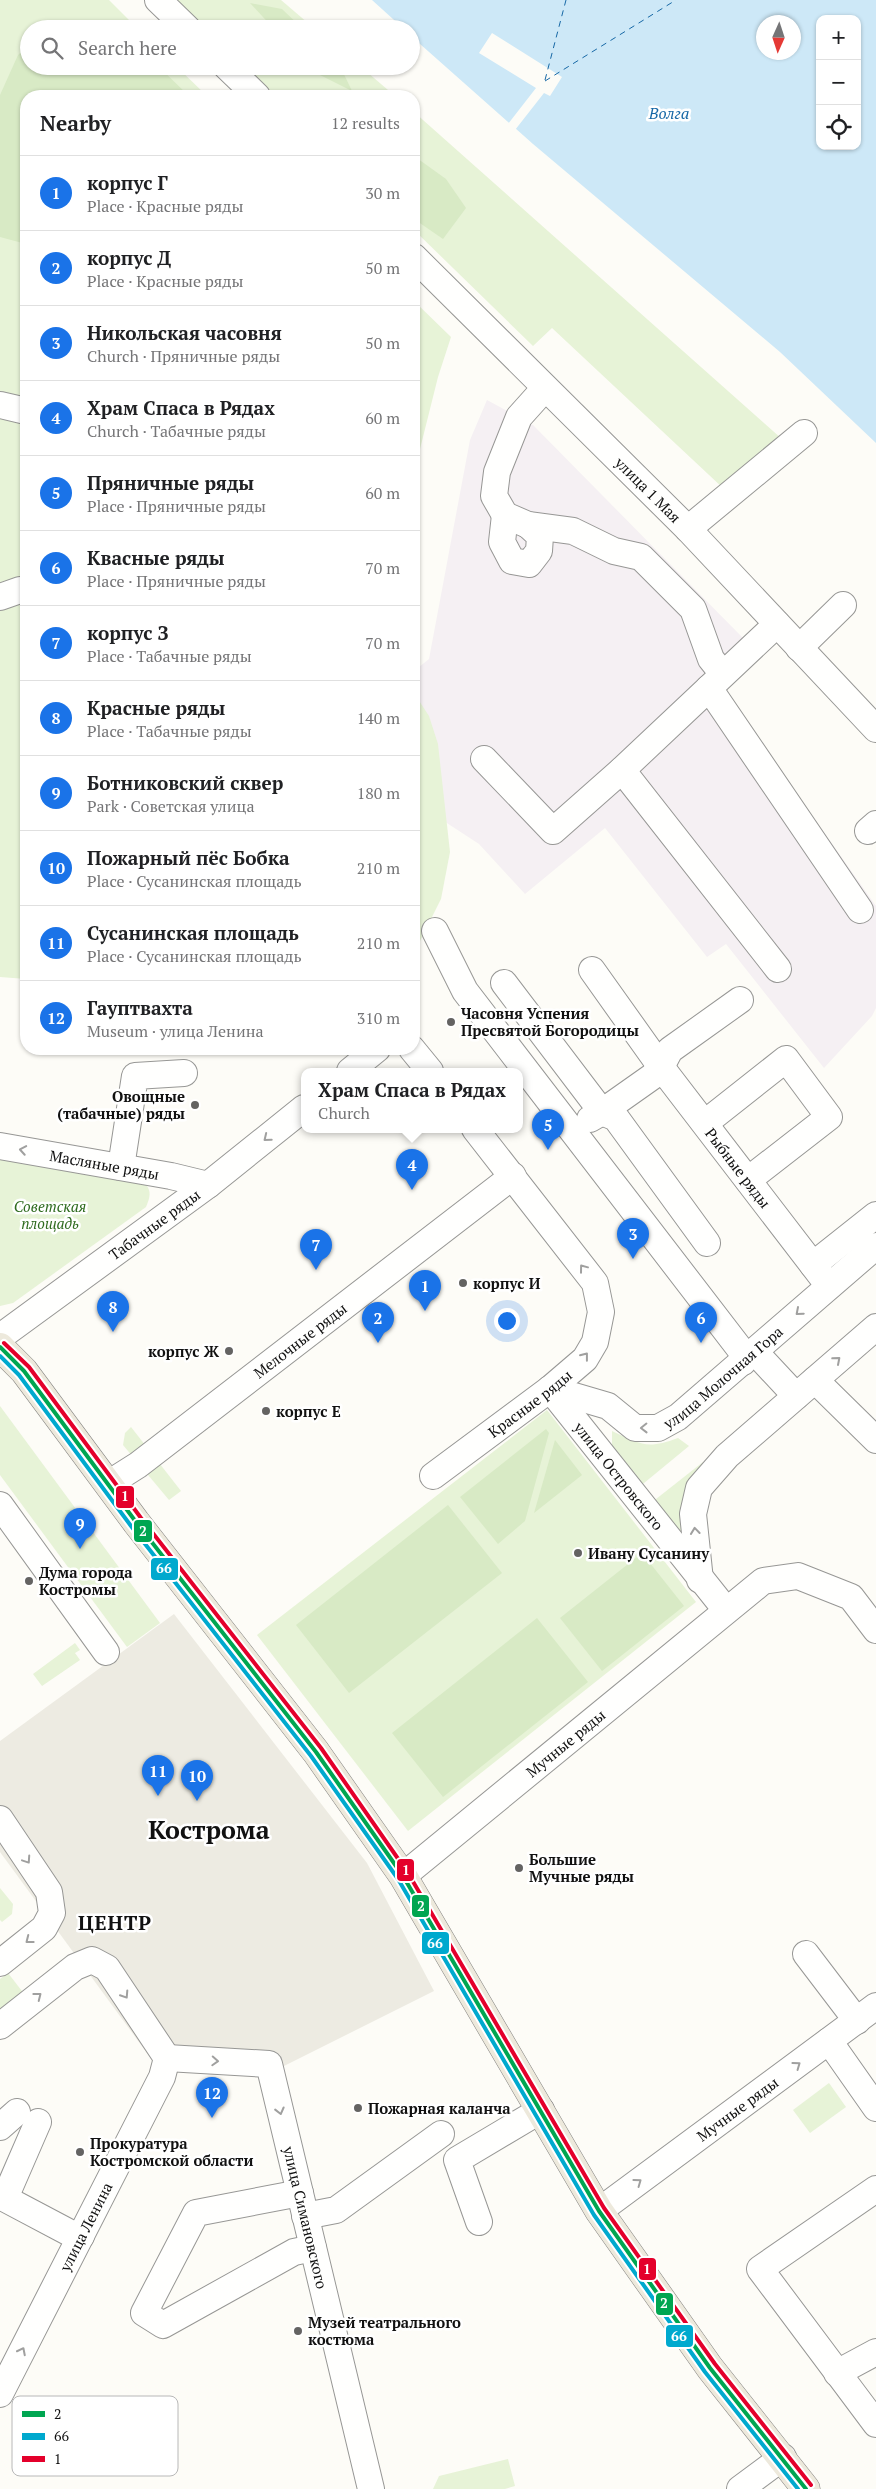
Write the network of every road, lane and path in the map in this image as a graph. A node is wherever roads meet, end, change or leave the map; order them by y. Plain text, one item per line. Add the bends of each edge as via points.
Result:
1 (158, 0) edge
2 (179, 20) edge
3 (235, 75) edge
4 (251, 90) edge
5 (420, 263) edge
6 (545, 388) junction
7 (0, 405) edge
8 (20, 410) edge
9 (804, 433) dead end
10 (688, 529) junction
11 (843, 605) dead end
12 (776, 624) junction
13 (799, 648) junction
14 (716, 681) junction
15 (876, 729) edge
16 (484, 759) dead end
17 (622, 770) junction
18 (860, 910) dead end
19 (435, 931) dead end
20 (778, 969) dead end
21 (592, 970) dead end
22 (504, 982) dead end
23 (740, 1000) dead end
24 (370, 1055) edge
25 (417, 1055) edge
26 (655, 1058) junction
27 (354, 1068) edge
28 (428, 1068) edge
29 (184, 1073) dead end
30 (301, 1110) edge
31 (602, 1112) junction
32 (704, 1123) junction
33 (572, 1130) junction
34 (478, 1133) edge
35 (0, 1146) edge
36 (121, 1167) junction
37 (513, 1176) junction
38 (748, 1180) junction
39 (208, 1185) junction
40 (876, 1215) edge
41 (707, 1243) dead end
42 (876, 1246) edge
43 (813, 1265) junction
44 (829, 1286) junction
45 (876, 1327) edge
46 (0, 1337) edge
47 (0, 1347) edge
48 (749, 1357) junction
49 (805, 1388) junction
50 (550, 1389) junction
51 (876, 1440) edge
52 (433, 1476) dead end
53 (108, 1484) junction
54 (0, 1505) edge
55 (700, 1580) junction
56 (726, 1610) junction
57 (876, 1630) edge
58 (106, 1652) dead end
59 (0, 1819) edge
60 (403, 1876) junction
61 (806, 1954) dead end
62 (0, 1963) edge
63 (866, 2013) edge
64 (0, 2026) edge
65 (829, 2041) junction
66 (167, 2058) junction
67 (876, 2108) edge
68 (541, 2110) junction
69 (18, 2120) edge
70 (441, 2134) dead end
71 (876, 2189) edge
72 (2, 2197) edge
73 (303, 2204) junction
74 (599, 2211) junction
75 (479, 2222) dead end
76 (81, 2236) junction
77 (313, 2248) junction
78 (876, 2352) edge
79 (837, 2373) junction
80 (2, 2384) edge
81 (876, 2424) edge
82 (783, 2458) junction
83 (371, 2489) edge
84 (740, 2489) edge
85 (806, 2489) edge

1 - 2 street
3 - 4 street
5 - 6 street, улица 1 Мая
6 - 10 street, улица 1 Мая
6 - 14 street via 518,417 497,472 494,496 517,520 573,531 614,551 640,557 693,609
7 - 8 street
9 - 10 street
10 - 12 street, улица 1 Мая
11 - 13 street
12 - 13 street, улица 1 Мая
12 - 14 street
13 - 15 street, улица 1 Мая
14 - 17 street
14 - 18 street
16 - 17 street via 553,831
17 - 20 street
19 - 33 street via 465,991
21 - 26 street, Рыбные ряды
22 - 31 street
23 - 26 street
24 - 27 street
25 - 28 street
26 - 31 street via 653,1076
26 - 32 street, Рыбные ряды
29 - 36 street via 136,1076
30 -> 39 street, Табачные ряды
31 - 33 street
31 - 41 street via 616,1118
32 - 38 street, Рыбные ряды
32 - 38 street via 786,1059 829,1116
33 - 48 street
34 - 37 street
36 -> 35 street, Масляные ряды
36 - 39 street, Масляные ряды
50 -> 37 street, Красные ряды via 585,1359 595,1342 601,1312 595,1284
37 - 53 street, Мелочные ряды via 138,1465
38 - 43 street, Рыбные ряды
39 - 46 street, Табачные ряды
40 - 43 street
42 - 44 street, улица Молочная Гора
43 - 44 street, Рыбные ряды
44 -> 48 street, улица Молочная Гора
49 -> 45 street
47 - 53 main road via 24,1372
48 - 49 street
48 -> 50 street, улица Молочная Гора via 678,1418 658,1428 635,1428 608,1406
49 - 51 street
55 -> 49 street via 693,1514 699,1488 727,1456
50 - 52 street, Красные ряды
50 - 55 street, улица Островского
53 - 60 main road via 316,1752
54 - 58 street
55 - 56 street, улица Островского
56 - 57 street via 763,1581 798,1576 851,1597
56 - 60 street, Мучные ряды
59 -> 62 street via 49,1892 52,1913 44,1928
60 - 68 main road
61 - 63 street
63 - 65 street, Мучные ряды
64 -> 66 street via 75,1968 92,1960 107,1968
65 - 67 street
74 -> 65 street, Мучные ряды
66 -> 73 street, улица Симановского via 269,2064
66 - 76 street, улица Ленина via 162,2077
68 - 74 main road
68 - 75 street via 457,2160
69 - 72 street
70 - 73 street via 336,2210
71 - 79 street via 760,2269
72 - 76 street
73 - 77 street, улица Симановского
73 - 77 street via 196,2213 144,2313 163,2325 294,2252
74 - 82 main road via 710,2368
80 -> 76 street, улица Ленина
77 - 83 street, улица Симановского
78 - 79 street
79 - 81 street
82 - 84 street
82 - 85 main road

